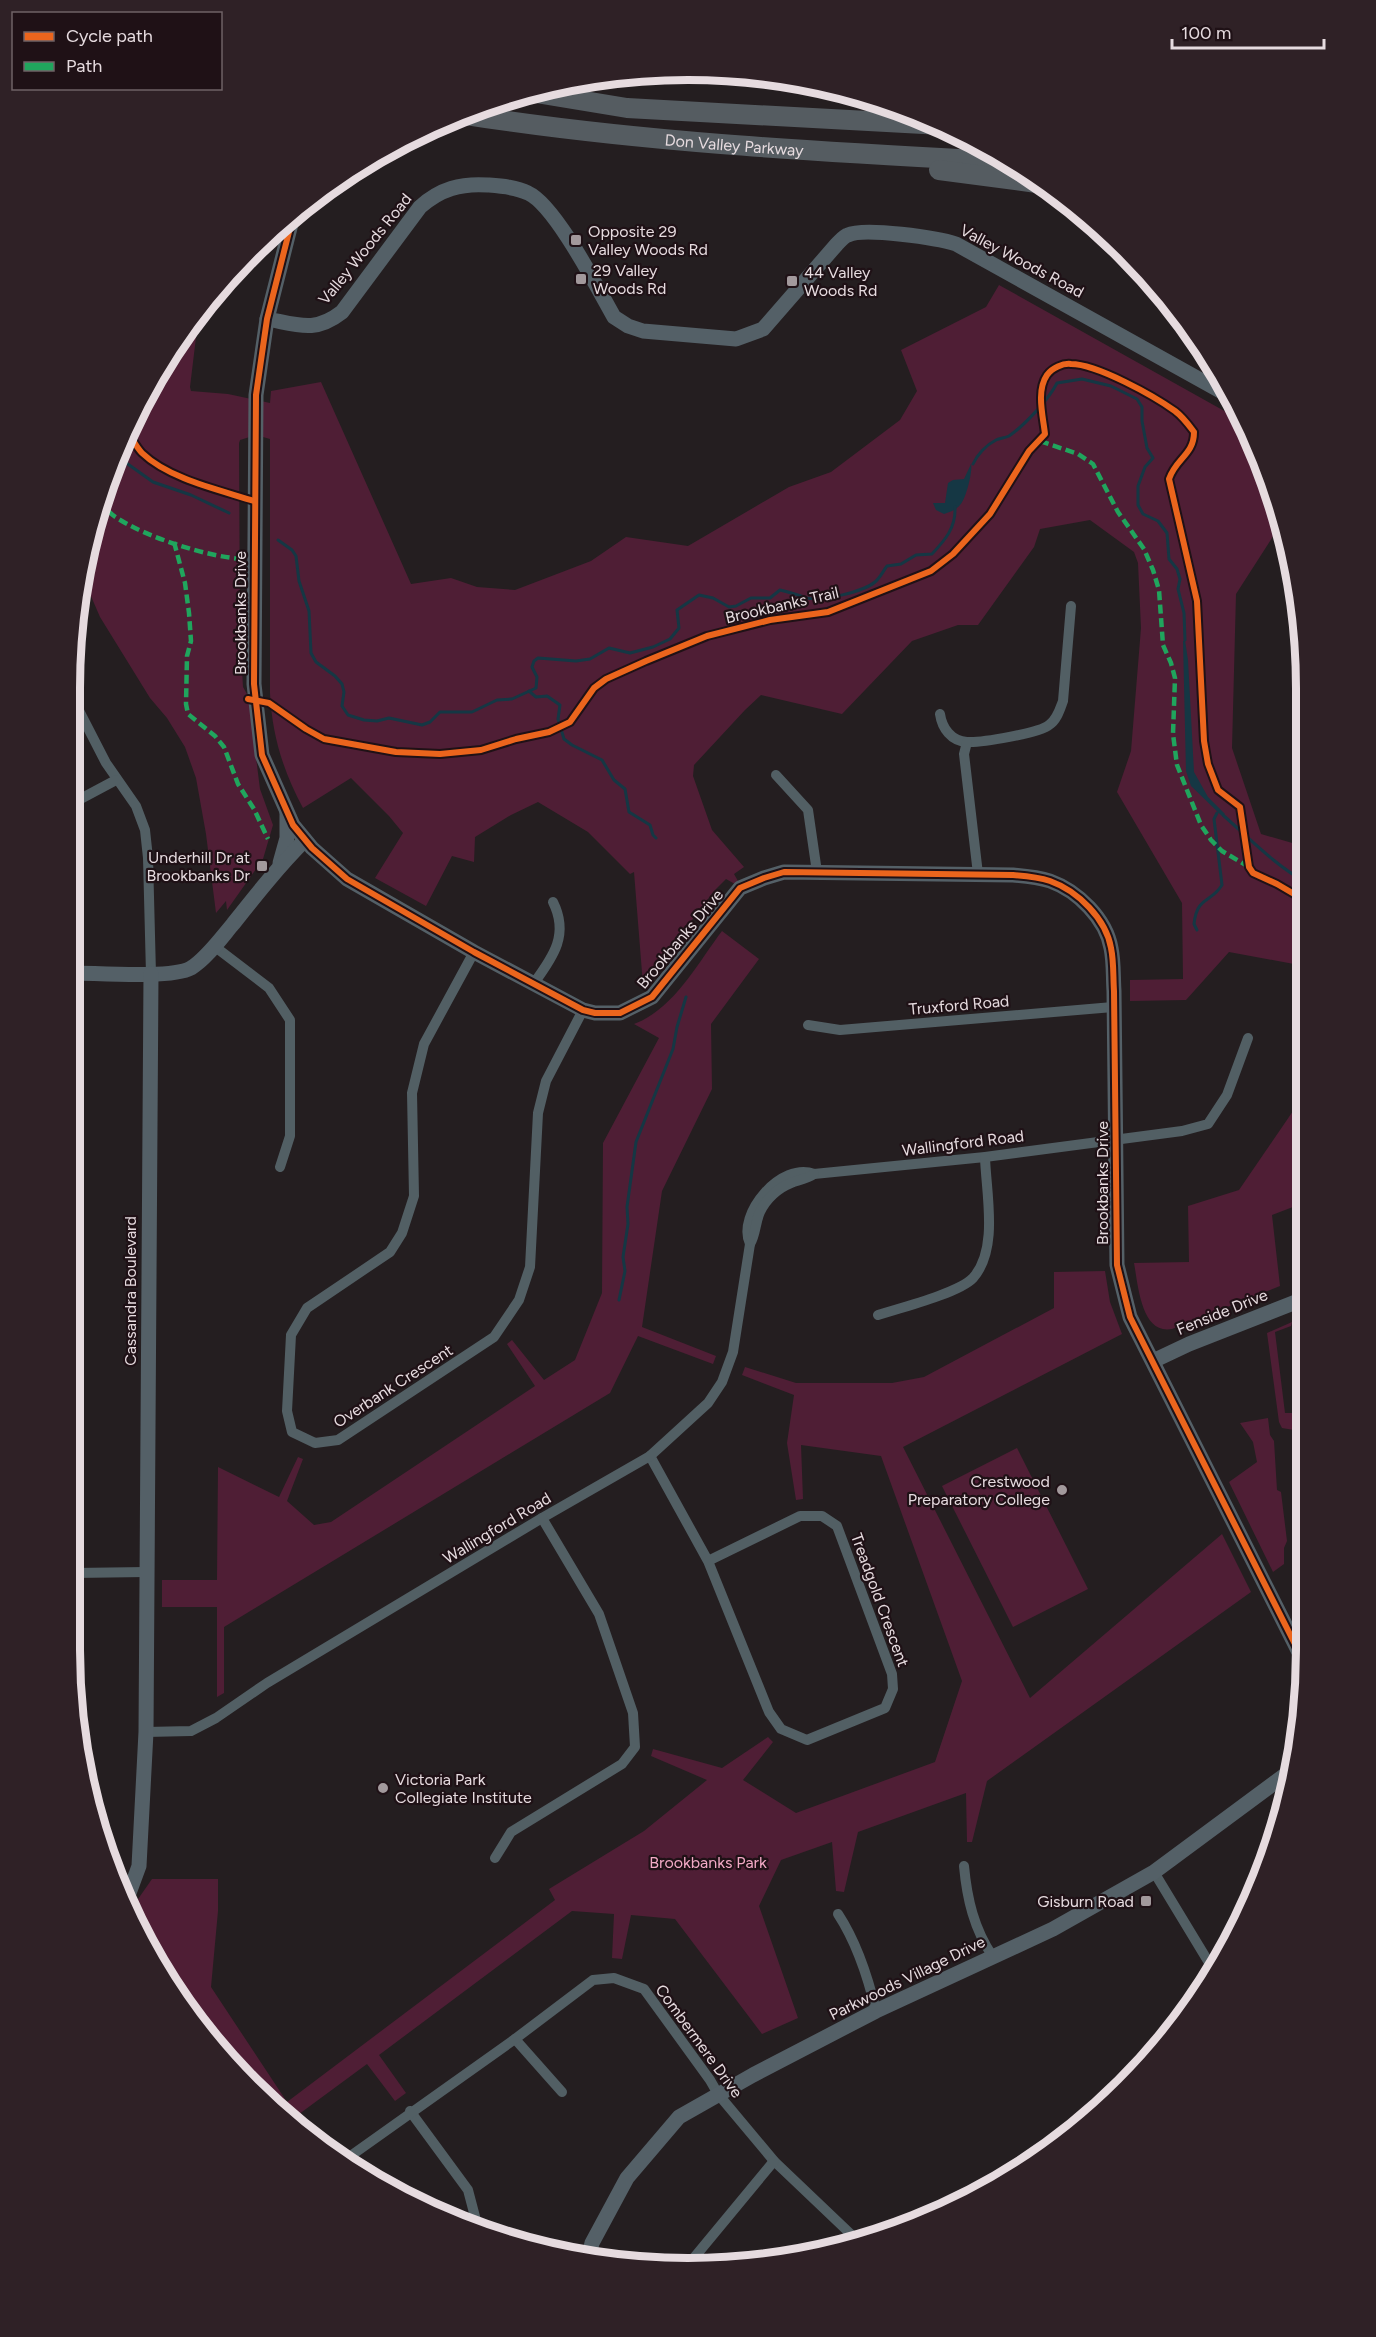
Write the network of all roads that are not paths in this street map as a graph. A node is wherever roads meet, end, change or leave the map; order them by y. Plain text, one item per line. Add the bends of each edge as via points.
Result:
1 (551, 95) edge
2 (480, 117) edge
3 (914, 124) edge
4 (899, 156) junction
5 (992, 161) edge
6 (1025, 182) edge
7 (290, 229) edge
8 (267, 319) junction
9 (1218, 390) edge
10 (1071, 606) dead end
11 (80, 713) edge
12 (940, 714) dead end
13 (966, 742) junction
14 (776, 775) dead end
15 (116, 780) junction
16 (80, 799) edge
17 (287, 813) junction
18 (305, 840) junction
19 (277, 870) junction
20 (817, 872) junction
21 (978, 874) junction
22 (553, 902) dead end
23 (214, 946) junction
24 (474, 952) junction
25 (80, 973) edge
26 (151, 974) junction
27 (534, 983) junction
28 (1113, 1007) junction
29 (583, 1010) junction
30 (808, 1025) dead end
31 (1248, 1038) dead end
32 (1116, 1138) junction
33 (985, 1157) junction
34 (280, 1167) dead end
35 (1296, 1302) edge
36 (878, 1315) dead end
37 (1154, 1361) junction
38 (650, 1456) junction
39 (542, 1518) junction
40 (708, 1561) junction
41 (146, 1572) junction
42 (80, 1573) edge
43 (1296, 1646) edge
44 (146, 1732) junction
45 (1283, 1776) edge
46 (495, 1858) dead end
47 (964, 1866) dead end
48 (1154, 1872) junction
49 (130, 1891) edge
50 (838, 1914) dead end
51 (993, 1957) junction
52 (1209, 1963) edge
53 (876, 2011) junction
54 (515, 2038) junction
55 (562, 2092) dead end
56 (718, 2094) junction
57 (410, 2111) junction
58 (351, 2155) edge
59 (774, 2161) junction
60 (476, 2219) edge
61 (852, 2235) edge
62 (590, 2249) edge
63 (694, 2258) edge

1 - 3 highway, Don Valley Parkway via 627,108
2 - 4 highway, Don Valley Parkway via 626,136
4 - 5 highway, Don Valley Parkway
4 - 6 highway via 943,171
7 - 8 street, Brookbanks Drive
8 - 9 street, Valley Woods Road via 312,327 328,323 342,312 420,207 440,192 472,184 505,186 529,193 547,207 614,317 643,331 735,339 763,329 848,235 903,235 956,244
8 - 17 street, Brookbanks Drive via 256,395 254,684 262,755
10 - 13 street via 1062,701 1051,724 1039,732
11 - 15 street, Cassandra Boulevard
12 - 13 street via 946,731
13 - 21 street via 964,754
14 - 20 street via 808,810
15 - 16 street
15 - 26 street, Cassandra Boulevard via 136,806 145,830
17 - 18 street, Brookbanks Drive
17 - 19 street via 285,848
18 - 19 street
18 - 24 street, Brookbanks Drive via 347,879
19 - 23 street
20 - 21 street, Brookbanks Drive
20 - 29 street, Brookbanks Drive via 783,872 740,888 652,997 620,1013
21 - 28 street, Brookbanks Drive via 1051,882 1086,905 1102,926 1111,947
22 - 27 street via 561,920 561,933
23 - 26 street via 191,968
23 - 34 street via 269,988 290,1020 290,1136
24 - 27 street, Brookbanks Drive
24 - 29 street, Overbank Crescent via 424,1044 412,1093 414,1196 402,1233 390,1252 306,1308 291,1335 287,1411 292,1432 315,1443 338,1440 494,1337 519,1300 530,1267 538,1113 546,1081
25 - 26 street
26 - 41 street, Cassandra Boulevard
27 - 29 street, Brookbanks Drive
28 - 30 street, Truxford Road via 840,1030
28 - 32 street, Brookbanks Drive
31 - 32 street, Wallingford Road via 1227,1095 1208,1124 1182,1131
32 - 33 street, Wallingford Road
32 - 37 street, Brookbanks Drive via 1117,1265 1130,1317
33 - 36 street via 989,1234 986,1259 972,1279 954,1289
33 - 38 street, Wallingford Road via 814,1174 776,1191 759,1213 750,1244 733,1352 722,1382 708,1403
35 - 37 street, Fenside Drive
37 - 43 street, Brookbanks Drive
38 - 39 street, Wallingford Road
38 - 40 street, Treadgold Crescent
39 - 44 street, Wallingford Road via 267,1683 216,1718 190,1731
39 - 46 street via 599,1614 633,1713 635,1747 622,1764 511,1832
40 - 40 street, Treadgold Crescent via 800,1516 822,1516 837,1526 892,1674 893,1689 885,1708 807,1740 781,1729 769,1712
41 - 42 street
41 - 44 street, Cassandra Boulevard
44 - 49 street, Cassandra Boulevard via 140,1866
45 - 48 street, Parkwoods Village Drive
47 - 51 street via 967,1896 980,1938
48 - 51 street, Parkwoods Village Drive via 1053,1929
48 - 52 street
50 - 53 street via 849,1931
51 - 53 street, Parkwoods Village Drive
53 - 56 street, Parkwoods Village Drive
54 - 55 street
54 - 56 street, Combermere Drive via 594,1980 614,1978 644,1989
54 - 57 street, Combermere Drive
56 - 59 street, Combermere Drive
56 - 62 street, Parkwoods Village Drive via 679,2117 627,2178
57 - 58 street, Combermere Drive
57 - 60 street via 468,2190
59 - 61 street, Combermere Drive
59 - 63 street

